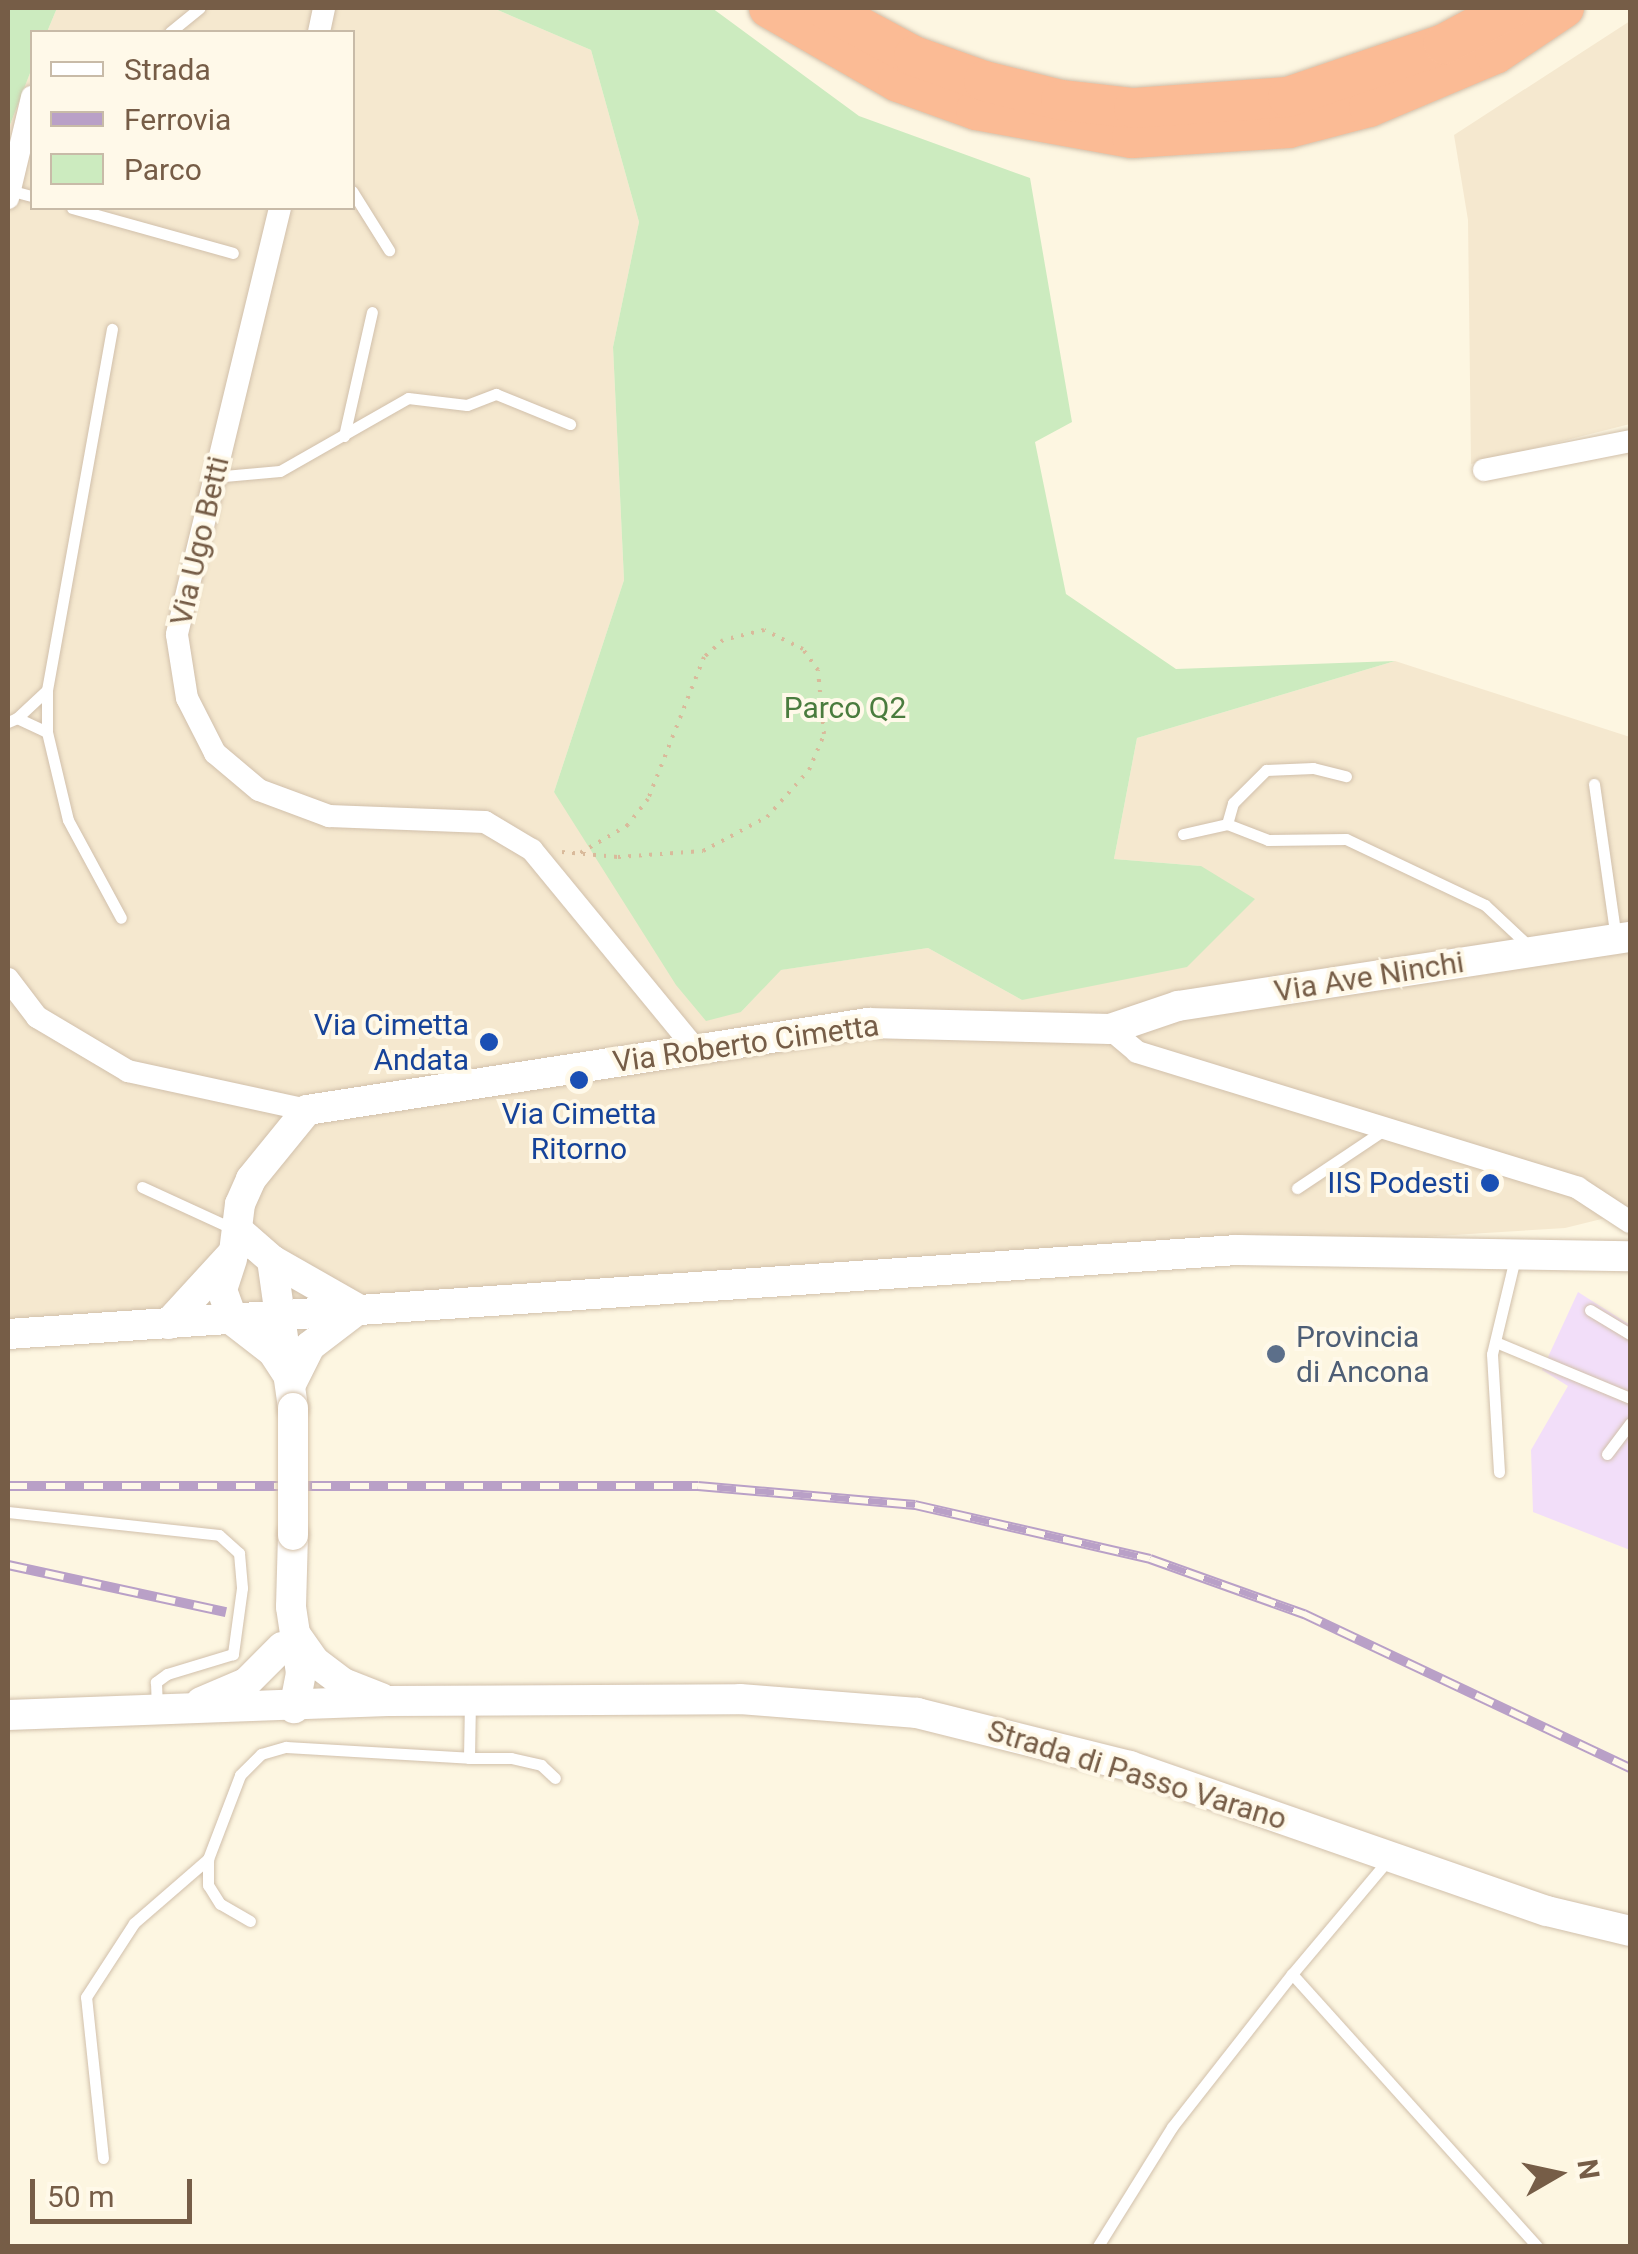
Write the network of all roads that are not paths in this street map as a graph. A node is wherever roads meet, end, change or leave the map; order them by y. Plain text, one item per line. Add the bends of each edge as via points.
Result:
1 (200, 8) edge
2 (769, 8) edge
3 (824, 8) edge
4 (1510, 8) edge
5 (1564, 8) edge
6 (172, 30) edge
7 (29, 120) edge
8 (8, 194) edge
9 (355, 195) edge
10 (79, 210) edge
11 (280, 210) edge
12 (389, 250) dead end
13 (233, 253) dead end
14 (372, 312) dead end
15 (112, 329) dead end
16 (570, 424) dead end
17 (344, 436) junction
18 (1630, 441) edge
19 (1484, 470) dead end
20 (214, 477) junction
21 (47, 690) junction
22 (12, 720) edge
23 (47, 732) junction
24 (1346, 776) dead end
25 (1594, 784) dead end
26 (1228, 824) junction
27 (1184, 834) dead end
28 (121, 918) dead end
29 (1623, 938) edge
30 (1535, 952) junction
31 (8, 979) edge
32 (1110, 1029) junction
33 (696, 1050) junction
34 (307, 1110) junction
35 (1387, 1129) junction
36 (142, 1187) dead end
37 (1296, 1188) dead end
38 (1630, 1222) edge
39 (237, 1242) junction
40 (1630, 1256) edge
41 (1515, 1258) junction
42 (272, 1260) junction
43 (359, 1310) junction
44 (1590, 1310) dead end
45 (285, 1316) junction
46 (233, 1320) junction
47 (168, 1324) junction
48 (8, 1334) edge
49 (1630, 1334) edge
50 (1498, 1343) junction
51 (293, 1395) junction
52 (1630, 1398) edge
53 (1630, 1423) edge
54 (1608, 1454) dead end
55 (1498, 1472) dead end
56 (8, 1512) edge
57 (289, 1628) junction
58 (388, 1701) junction
59 (470, 1702) junction
60 (294, 1708) junction
61 (171, 1710) junction
62 (8, 1715) edge
63 (469, 1758) junction
64 (555, 1778) dead end
65 (1391, 1857) junction
66 (208, 1859) junction
67 (250, 1920) dead end
68 (1630, 1931) edge
69 (1292, 1974) junction
70 (104, 2158) dead end
71 (1098, 2246) edge
72 (1537, 2246) edge

1 - 6 lane
2 - 5 highway via 898,82 976,110 1132,138 1289,128 1369,107 1495,54
3 - 4 highway via 914,56 984,81 1060,100 1134,108 1288,97 1444,44
7 - 8 street
9 - 12 lane
10 - 13 lane
11 - 20 street, Via Ugo Betti
14 - 17 lane
15 - 21 lane
16 - 17 lane via 496,394 467,405 408,398
17 - 20 lane via 280,471
18 - 19 street
20 - 33 street, Via Ugo Betti via 177,635 187,698 215,753 259,790 330,816 485,822 532,850
21 - 22 lane
21 - 23 lane
22 - 23 lane
23 - 28 lane via 68,820
24 - 26 lane via 1313,768 1266,770 1232,803
25 - 29 lane
26 - 27 lane
26 - 30 lane via 1268,840 1346,838 1485,904
29 - 30 street, Via Ave Ninchi
30 - 32 street, Via Ave Ninchi via 1178,1006
31 - 34 street via 37,1017 128,1071
32 - 33 street, Via Roberto Cimetta via 868,1023
32 - 35 street via 1137,1052
33 - 34 street, Via Roberto Cimetta
34 - 39 street via 251,1179 240,1204
35 - 37 lane
35 - 38 street via 1578,1188
36 - 39 lane
39 - 42 street
39 - 46 street via 222,1290
39 - 47 street
40 - 41 street
41 - 43 street via 1238,1250
41 - 50 lane
42 - 43 street
42 - 45 street
43 - 45 street
43 - 51 street via 310,1346
44 - 49 lane
45 - 46 street
45 - 51 street
46 - 47 street
46 - 51 street via 272,1352
47 - 48 street
50 - 52 lane
50 - 55 lane via 1492,1354
51 - 57 street, bridge
53 - 54 lane
56 - 61 lane via 219,1534 239,1553 242,1588 232,1654 156,1682
57 - 58 street, Strada di Passo Varano via 314,1661 343,1683
57 - 60 street
57 - 61 street, Strada di Passo Varano via 246,1684
58 - 59 street, Strada di Passo Varano
58 - 60 street, Strada di Passo Varano
59 - 63 lane
59 - 65 street, Strada di Passo Varano via 740,1699 916,1713 1130,1766
60 - 61 street, Strada di Passo Varano
61 - 62 street, Strada di Passo Varano
63 - 64 lane via 542,1765
63 - 66 lane via 286,1748 261,1754 240,1775
65 - 68 street, Strada di Passo Varano
65 - 69 lane
66 - 67 lane via 208,1885 220,1904
66 - 70 lane via 134,1924 86,1997
69 - 71 lane via 1172,2127
69 - 72 lane

